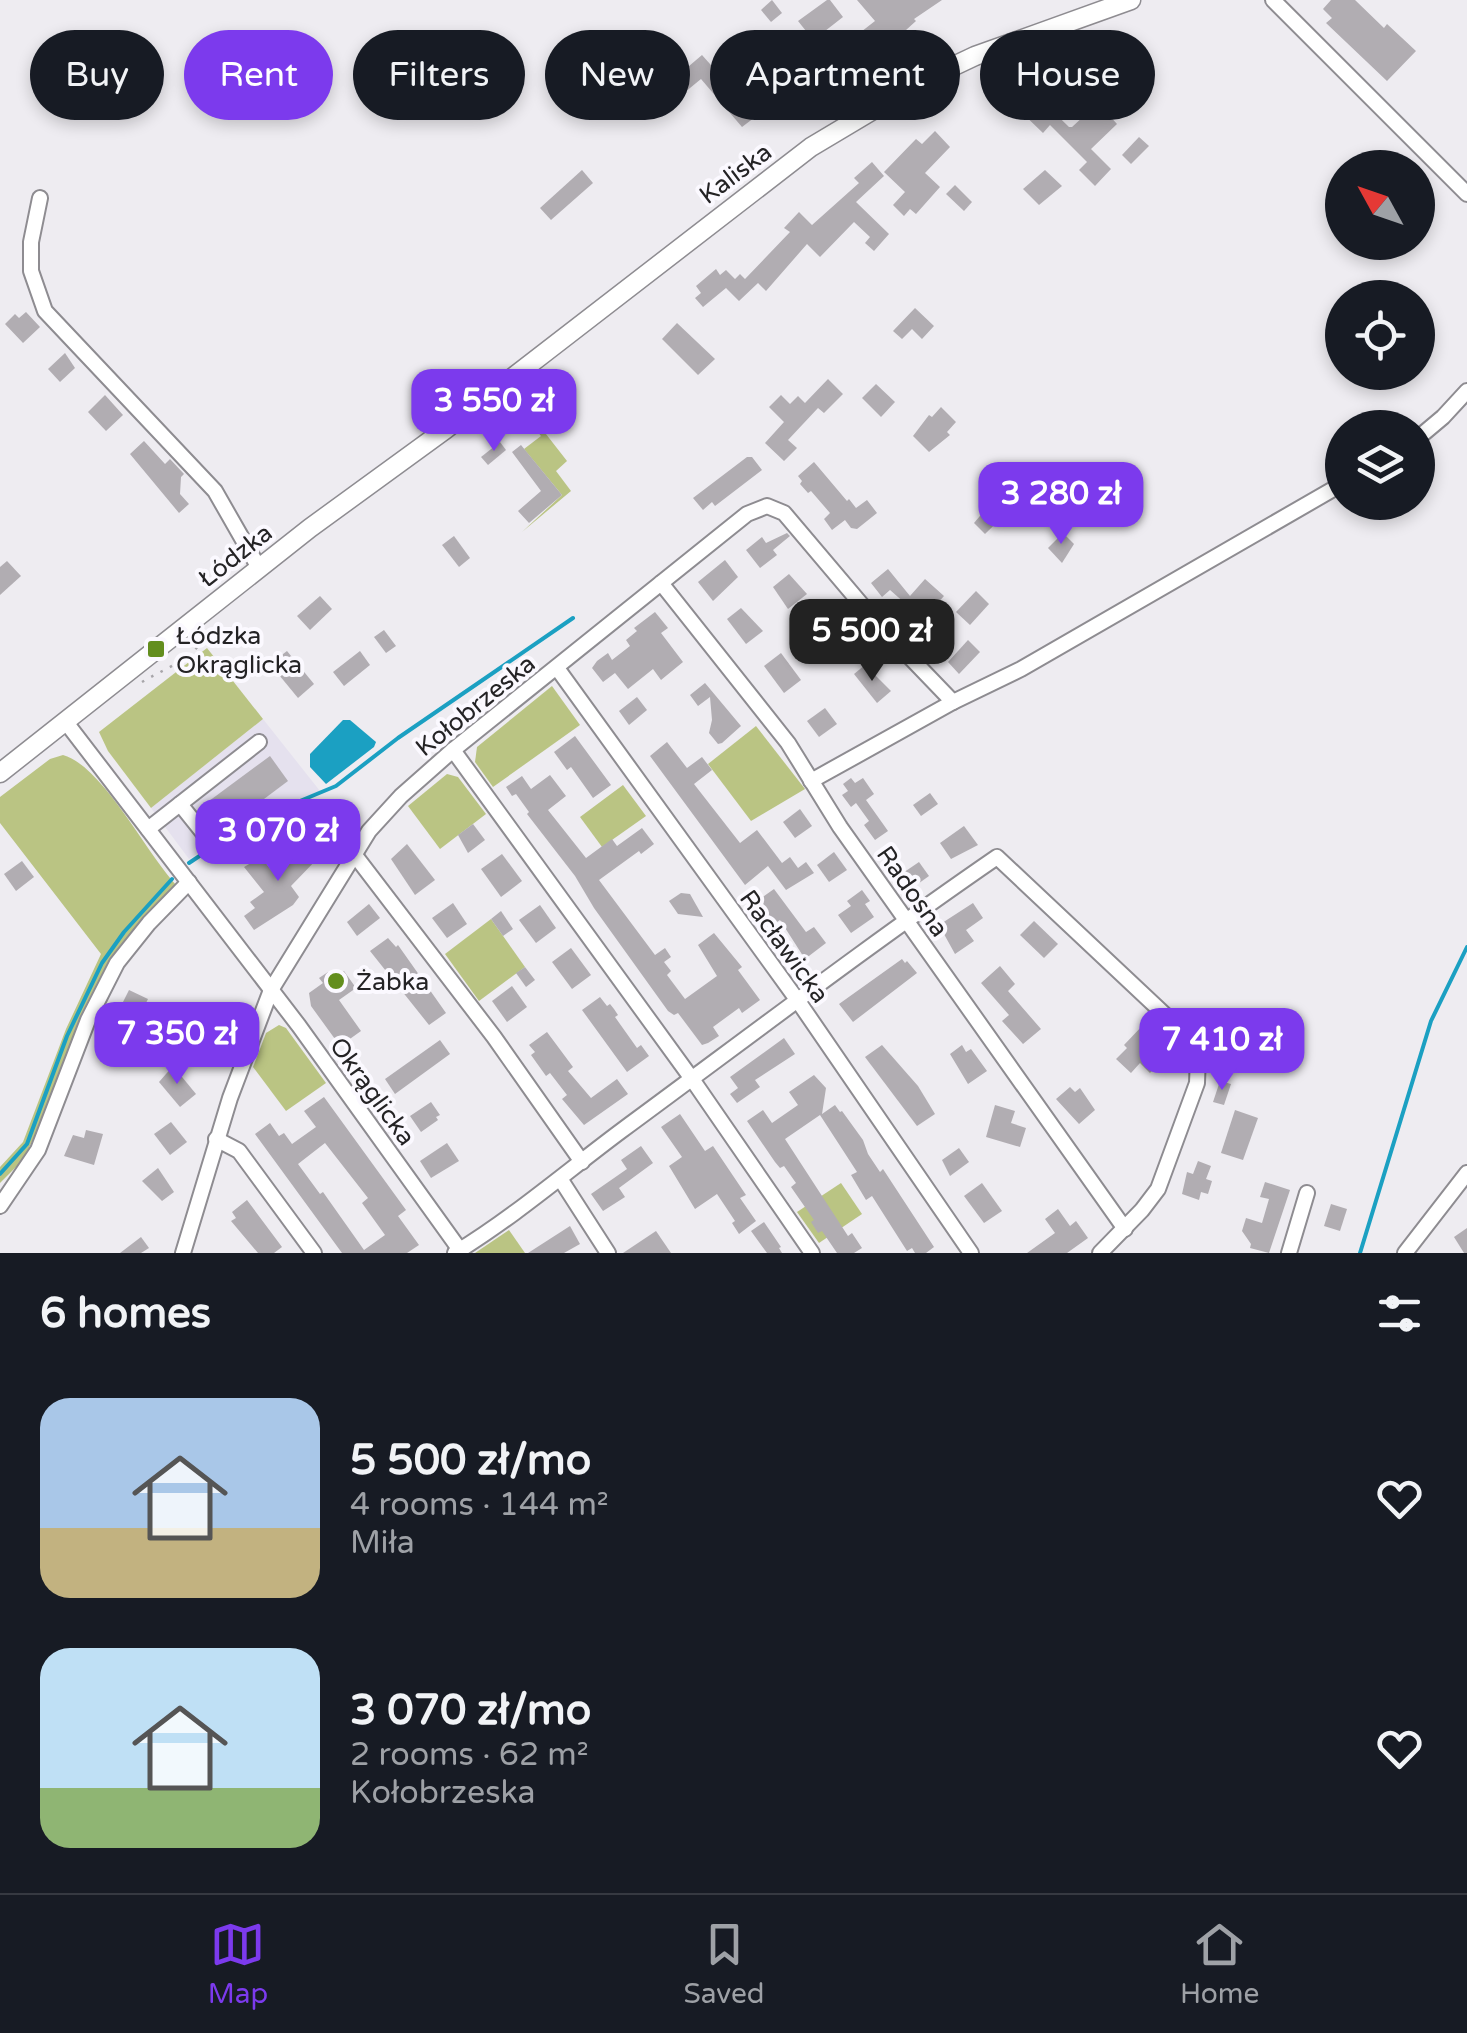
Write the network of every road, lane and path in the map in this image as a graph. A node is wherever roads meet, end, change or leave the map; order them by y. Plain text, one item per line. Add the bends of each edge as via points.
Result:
1 (1131, 0) edge
2 (1272, 0) edge
3 (1467, 194) edge
4 (40, 198) dead end
5 (506, 383) joint
6 (1467, 392) edge
7 (1435, 422) edge
8 (1325, 494) edge
9 (259, 568) junction
10 (662, 583) junction
11 (557, 668) junction
12 (953, 702) junction
13 (66, 722) junction
14 (259, 742) dead end
15 (453, 750) junction
16 (0, 773) edge
17 (811, 781) junction
18 (180, 804) junction
19 (148, 829) junction
20 (204, 834) dead end
21 (354, 854) junction
22 (188, 882) junction
23 (906, 919) junction
24 (271, 990) junction
25 (798, 1001) junction
26 (692, 1078) junction
27 (216, 1139) junction
28 (582, 1162) junction
29 (1467, 1173) edge
30 (561, 1180) junction
31 (1307, 1193) dead end
32 (0, 1206) edge
33 (1124, 1229) junction
34 (458, 1251) edge
35 (183, 1253) edge
36 (314, 1253) edge
37 (608, 1253) edge
38 (812, 1253) edge
39 (972, 1253) edge
40 (1100, 1253) edge
41 (1290, 1253) edge
42 (1404, 1253) edge

1 - 5 main road, Kaliska via 975,56 864,113 757,186
2 - 3 street
4 - 9 street via 31,270 45,310 214,491
5 - 9 main road, Łódzka
6 - 7 street
8 - 12 street
9 - 13 main road, Łódzka
10 - 11 street, Kołobrzeska
10 - 12 street, Kołobrzeska via 747,514 776,507
10 - 17 street, Radosna
11 - 15 street, Kołobrzeska
11 - 25 street, Racławicka
12 - 17 street
13 - 16 main road, Łódzka
13 - 19 street, Okrąglicka
14 - 18 street
15 - 21 street, Kołobrzeska via 384,813
15 - 26 street
17 - 23 street, Radosna
18 - 19 street
18 - 20 street
19 - 22 street, Okrąglicka
21 - 24 street, Kołobrzeska
21 - 28 street
22 - 24 street, Okrąglicka
22 - 32 street via 117,963 38,1150
23 - 25 street
23 - 33 street, Radosna
23 - 33 street via 997,857 1180,1029 1198,1055 1197,1083 1162,1177
24 - 27 street, Kołobrzeska
24 - 34 street, Okrąglicka
25 - 26 street
25 - 39 street, Racławicka
26 - 28 street
26 - 38 street
27 - 35 street, Kołobrzeska
27 - 36 street via 239,1150
28 - 30 street
29 - 42 street
30 - 34 street
30 - 37 street
31 - 41 street
33 - 40 street

